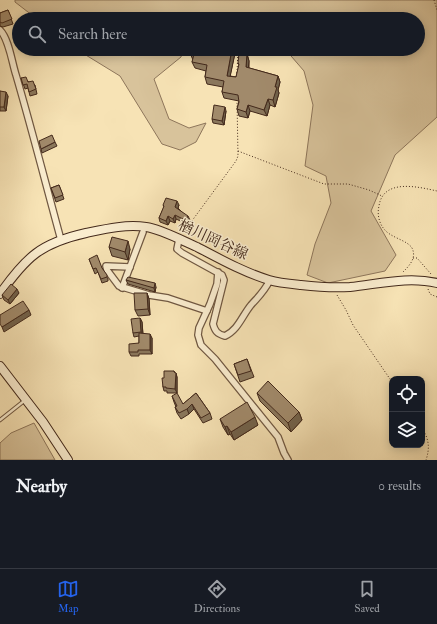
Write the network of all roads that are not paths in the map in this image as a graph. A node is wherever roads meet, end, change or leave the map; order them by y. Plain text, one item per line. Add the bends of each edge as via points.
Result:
1 (0, 30) edge
2 (143, 232) dead end
3 (179, 239) junction
4 (61, 240) junction
5 (130, 267) junction
6 (218, 272) junction
7 (270, 280) junction
8 (433, 282) edge
9 (122, 288) junction
10 (0, 294) edge
11 (207, 311) junction
12 (0, 366) edge
13 (26, 400) junction
14 (0, 420) edge
15 (68, 460) edge
16 (288, 460) edge

1 - 4 street via 8,47
2 - 5 street
3 - 4 main road, 楢川岡谷線 via 147,227 126,226
3 - 6 street via 177,249
3 - 7 main road, 楢川岡谷線
4 - 10 main road, 楢川岡谷線 via 43,248 22,265
5 - 9 street
5 - 9 street via 106,266 116,284
6 - 7 street via 224,280 213,324 218,334 224,336 238,326 265,291
6 - 11 street via 217,284
7 - 8 main road, 楢川岡谷線 via 334,288 411,280
9 - 11 street via 168,298
11 - 16 street via 198,328 201,345 278,437
12 - 13 main road
13 - 14 lane
13 - 15 main road

